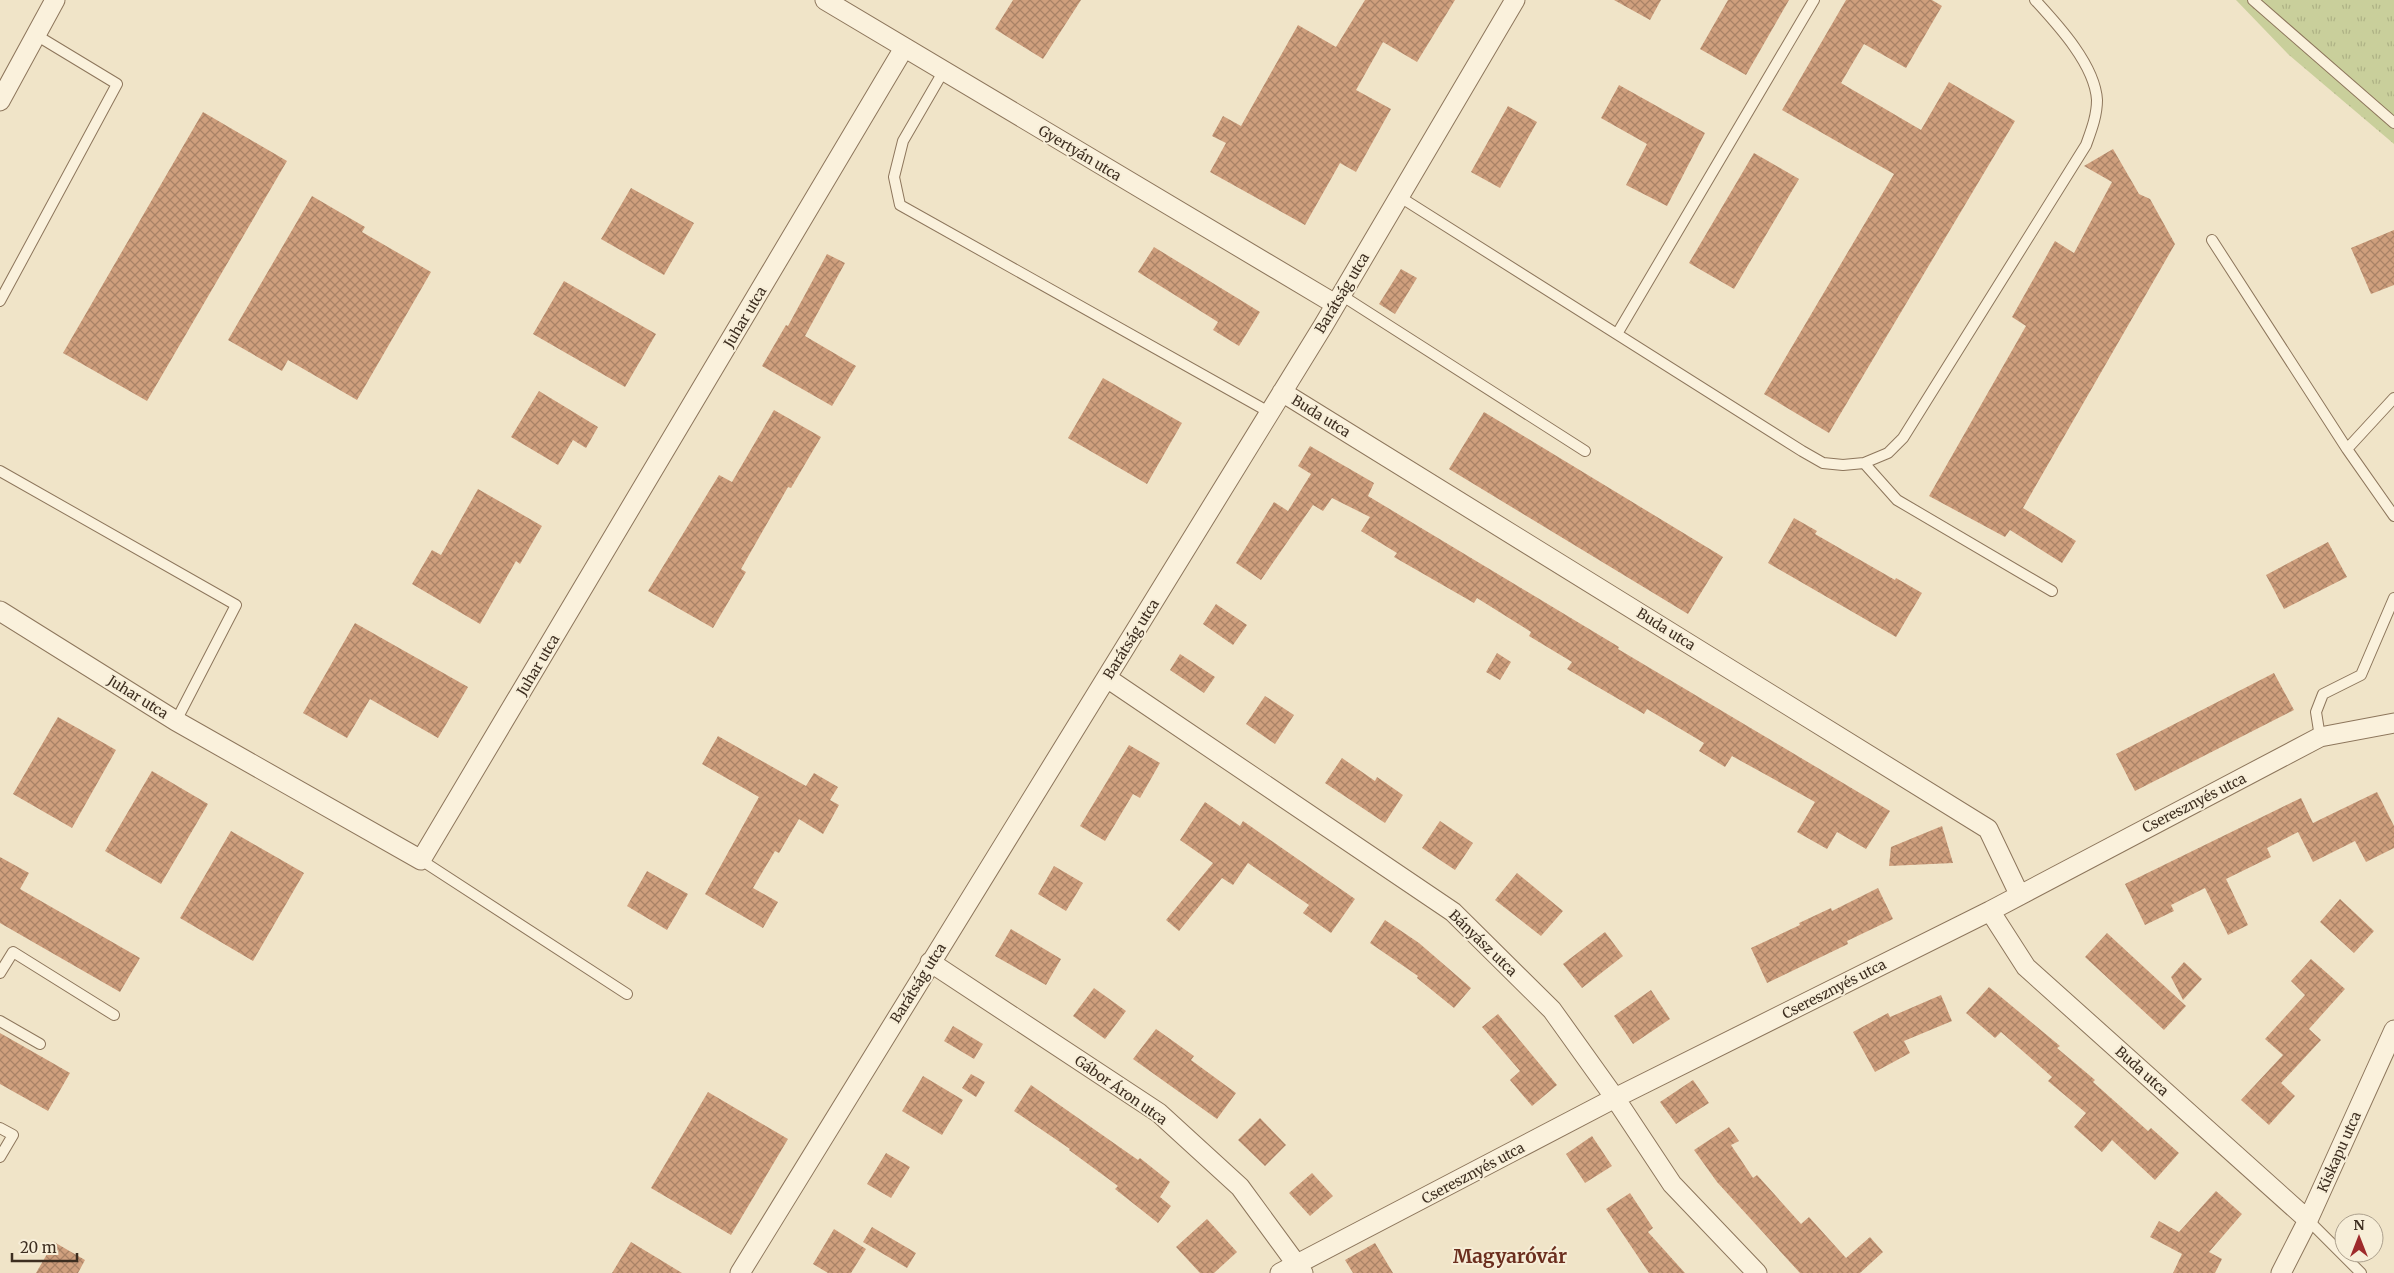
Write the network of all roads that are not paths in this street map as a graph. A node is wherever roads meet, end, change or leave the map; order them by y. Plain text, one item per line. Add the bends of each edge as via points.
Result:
1 (55, 0) edge
2 (825, 0) edge
3 (1515, 0) edge
4 (1814, 0) edge
5 (2035, 0) edge
6 (2253, 0) edge
7 (36, 35) junction
8 (904, 48) junction
9 (943, 72) junction
10 (0, 101) edge
11 (2394, 123) edge
12 (1400, 197) junction
13 (2212, 240) dead end
14 (1338, 299) junction
15 (0, 301) edge
16 (1617, 334) junction
17 (1282, 392) junction
18 (2394, 398) edge
19 (1270, 412) junction
20 (2347, 449) junction
21 (1586, 451) dead end
22 (1864, 463) junction
23 (0, 472) edge
24 (2394, 516) edge
25 (2052, 591) dead end
26 (2394, 598) edge
27 (0, 612) edge
28 (1106, 678) junction
29 (176, 721) junction
30 (2394, 723) edge
31 (2320, 738) junction
32 (422, 860) junction
33 (2019, 894) junction
34 (1990, 911) junction
35 (930, 962) junction
36 (0, 973) edge
37 (627, 994) dead end
38 (114, 1015) dead end
39 (0, 1021) edge
40 (2394, 1030) edge
41 (40, 1044) dead end
42 (1615, 1098) junction
43 (0, 1128) edge
44 (0, 1157) edge
45 (2308, 1220) junction
46 (1300, 1269) edge
47 (749, 1270) edge
48 (1280, 1273) edge
49 (1757, 1273) edge
50 (2281, 1273) edge
51 (2362, 1273) edge

1 - 7 street
2 - 8 street, Gyertyán utca
3 - 12 street, Barátság utca
4 - 16 lane
5 - 22 lane via 2064,34 2092,81 2097,100 2086,145 1903,438 1888,454
6 - 11 lane
7 - 10 street
7 - 15 lane via 117,84
8 - 9 street, Gyertyán utca
8 - 32 street, Juhar utca
9 - 14 street, Gyertyán utca
9 - 19 lane via 903,141 894,177 900,205
12 - 14 street, Barátság utca
12 - 16 lane
13 - 20 lane
14 - 17 street, Barátság utca
14 - 21 lane
16 - 22 lane via 1823,463
17 - 19 street, Barátság utca
17 - 33 street, Buda utca via 1988,829
18 - 20 lane
19 - 28 street, Barátság utca
20 - 24 lane
22 - 25 lane via 1897,500
23 - 29 lane via 236,605
26 - 31 lane via 2361,675 2323,694 2316,712
27 - 29 street, Juhar utca
28 - 35 street, Barátság utca
28 - 42 street, Bányász utca via 1453,912 1552,1010
29 - 32 street, Juhar utca
30 - 31 street, Cseresznyés utca
31 - 33 street, Cseresznyés utca
32 - 37 lane
33 - 34 street, Cseresznyés utca
34 - 42 street, Cseresznyés utca
34 - 45 street, Buda utca via 2026,967
35 - 46 street, Gábor Áron utca via 1159,1113 1240,1187
35 - 47 street, Barátság utca
36 - 38 lane via 13,952
39 - 41 lane
40 - 45 street, Kiskapu utca
42 - 46 street, Cseresznyés utca
42 - 49 street, Bányász utca via 1672,1184
43 - 44 lane via 13,1135
45 - 50 street, Kiskapu utca
45 - 51 lane
46 - 48 street, Cseresznyés utca

